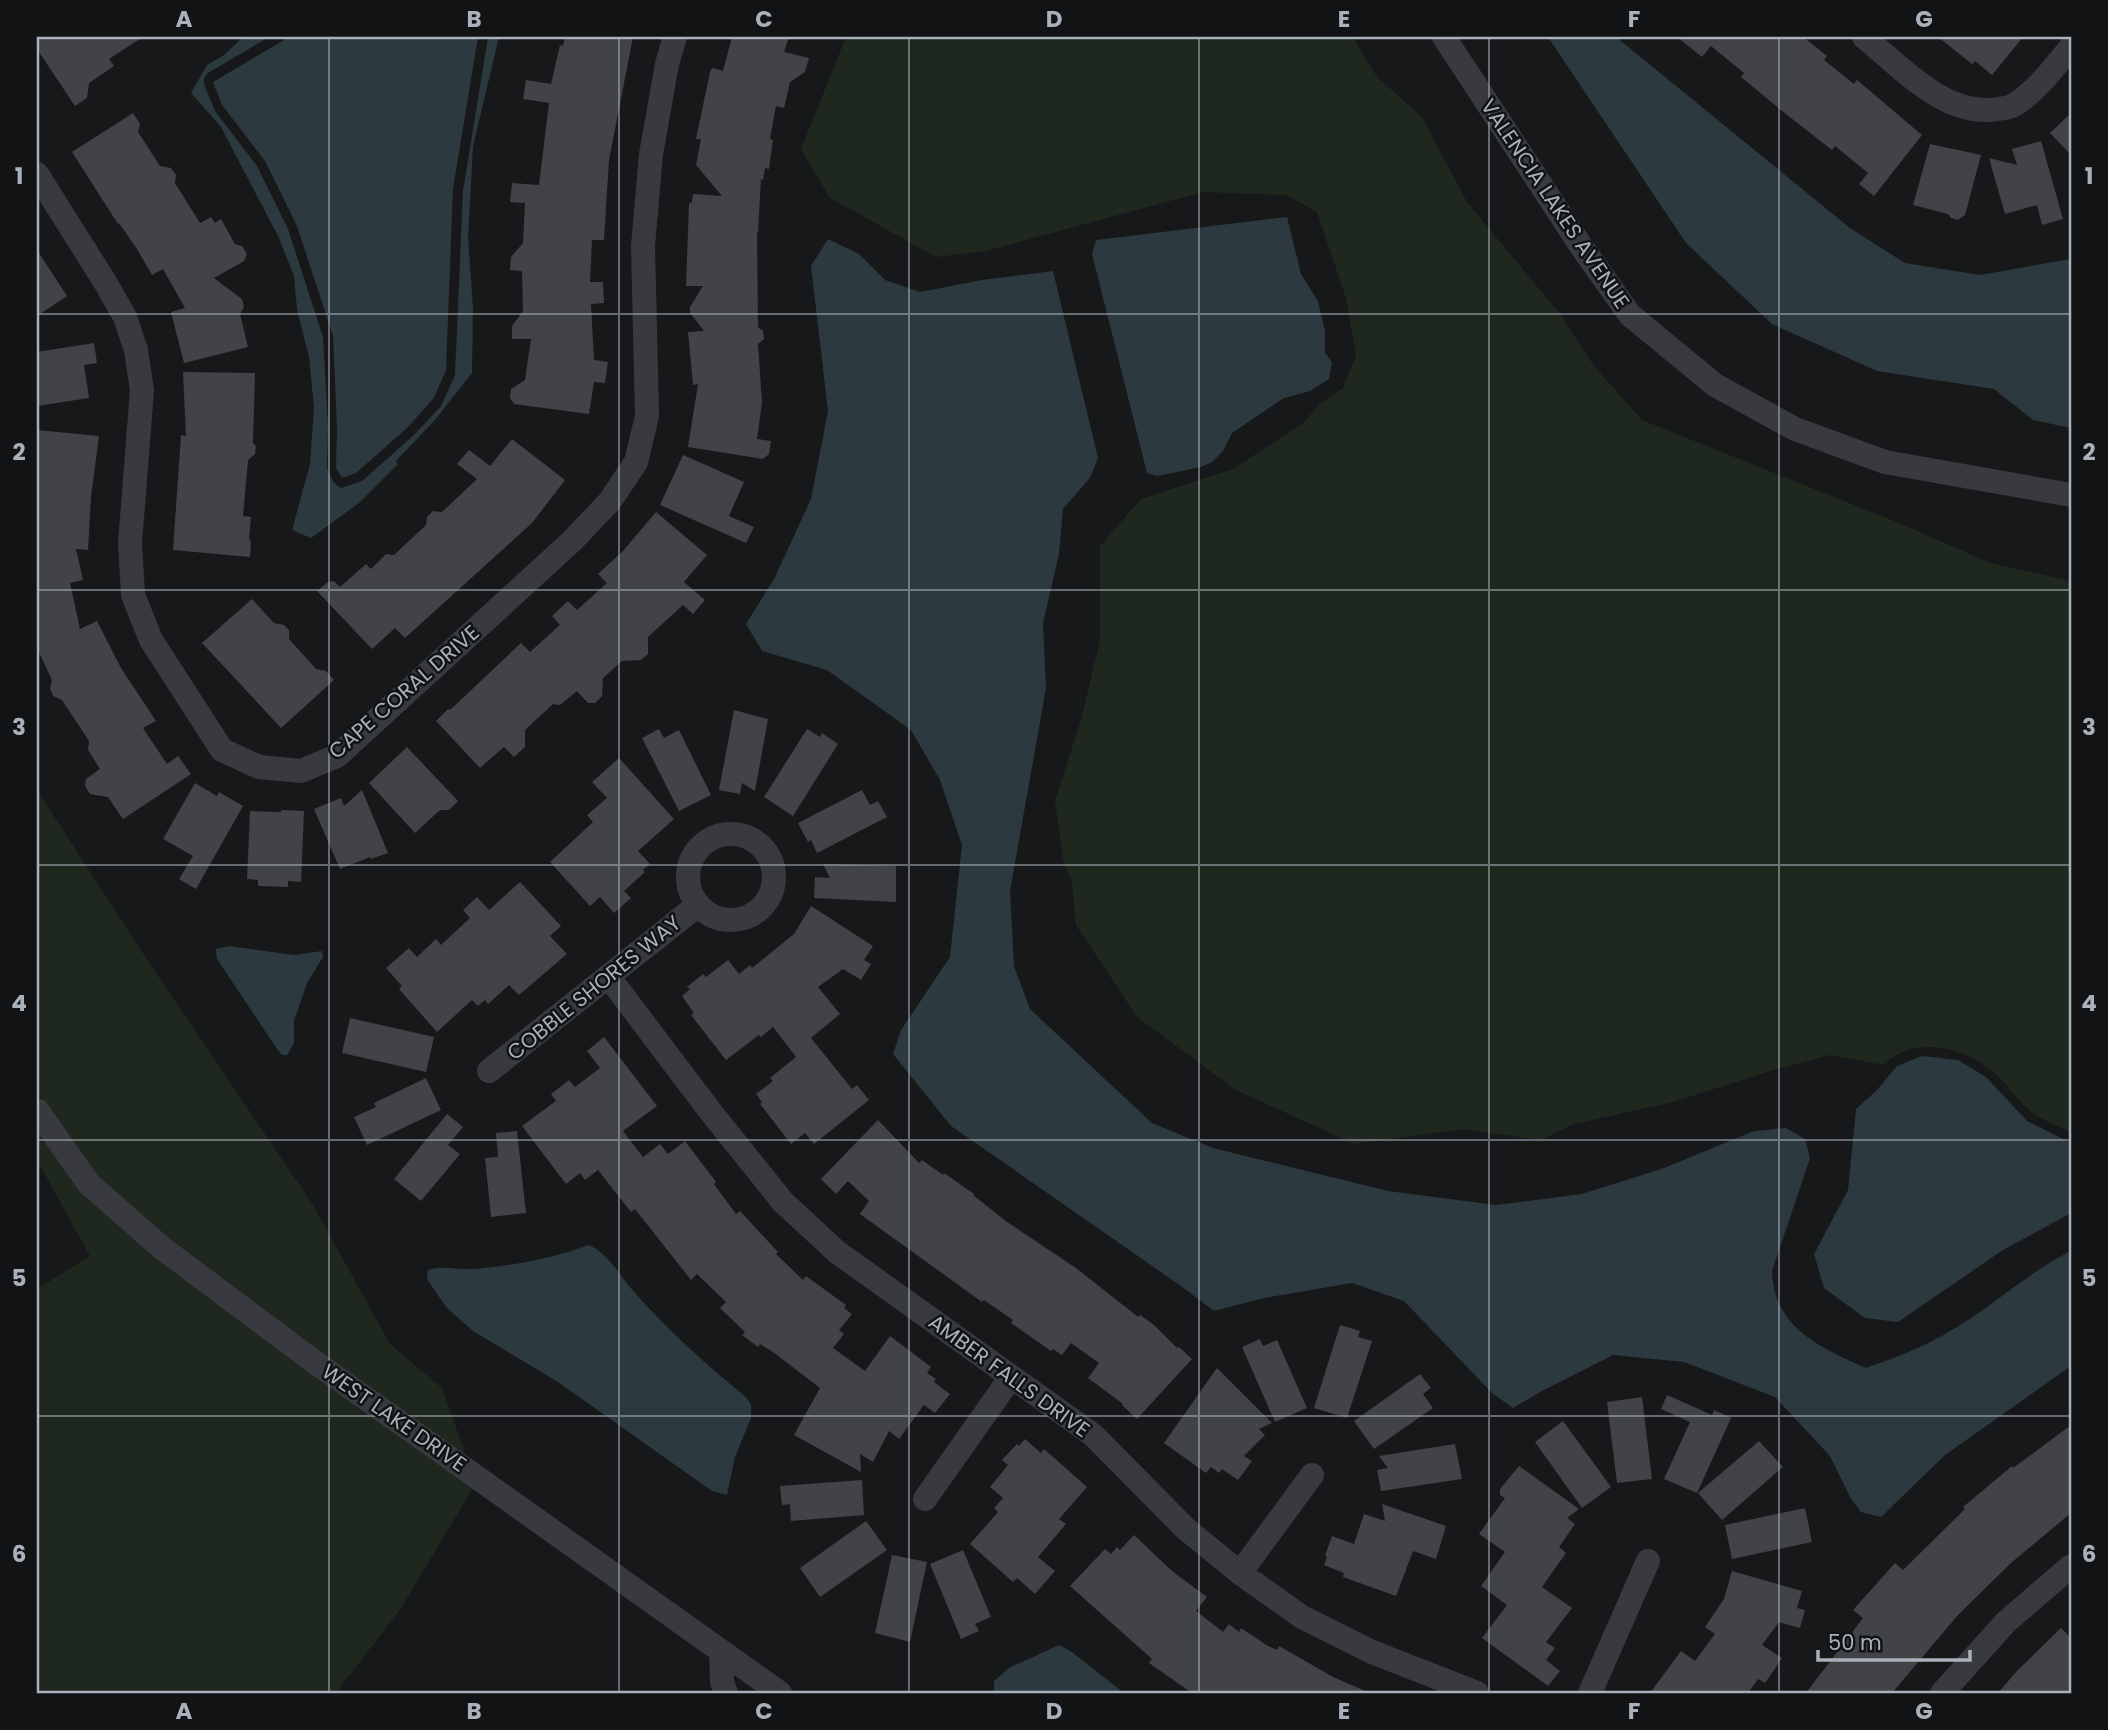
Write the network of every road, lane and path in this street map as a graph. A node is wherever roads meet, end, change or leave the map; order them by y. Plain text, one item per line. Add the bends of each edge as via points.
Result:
1 (675, 37) edge
2 (1444, 37) edge
3 (1864, 37) edge
4 (2071, 47) edge
5 (37, 174) edge
6 (2071, 495) edge
7 (698, 905) dead end
8 (608, 976) junction
9 (489, 1072) dead end
10 (37, 1110) edge
11 (1011, 1377) junction
12 (1312, 1475) dead end
13 (925, 1499) dead end
14 (1648, 1561) dead end
15 (2071, 1566) edge
16 (1240, 1573) junction
17 (720, 1651) junction
18 (726, 1693) edge
19 (780, 1693) edge
20 (1477, 1693) edge
21 (1590, 1693) edge
22 (1942, 1693) edge

1 - 5 street, CAPE CORAL DRIVE via 649,180 643,246 647,416 636,462 610,501 563,550 337,756 302,771 259,766 222,750 151,640 133,595 130,543 142,390 136,350 125,317
2 - 6 street, VALENCIA LAKES AVENUE via 1630,316 1714,385 1795,429 1885,462
3 - 4 street via 1942,100 1967,110 1986,111 2011,107 2034,90
7 - 8 street, COBBLE SHORES WAY
8 - 9 street, COBBLE SHORES WAY
8 - 11 street, AMBER FALLS DRIVE via 783,1202 837,1252
10 - 17 street, WEST LAKE DRIVE via 89,1184 162,1248
11 - 13 street
11 - 16 street, AMBER FALLS DRIVE via 1093,1435 1186,1529
12 - 16 street
14 - 21 street
15 - 22 street via 2006,1622
16 - 20 street, AMBER FALLS DRIVE via 1302,1617 1372,1652
17 - 18 street
17 - 19 street, WEST LAKE DRIVE

